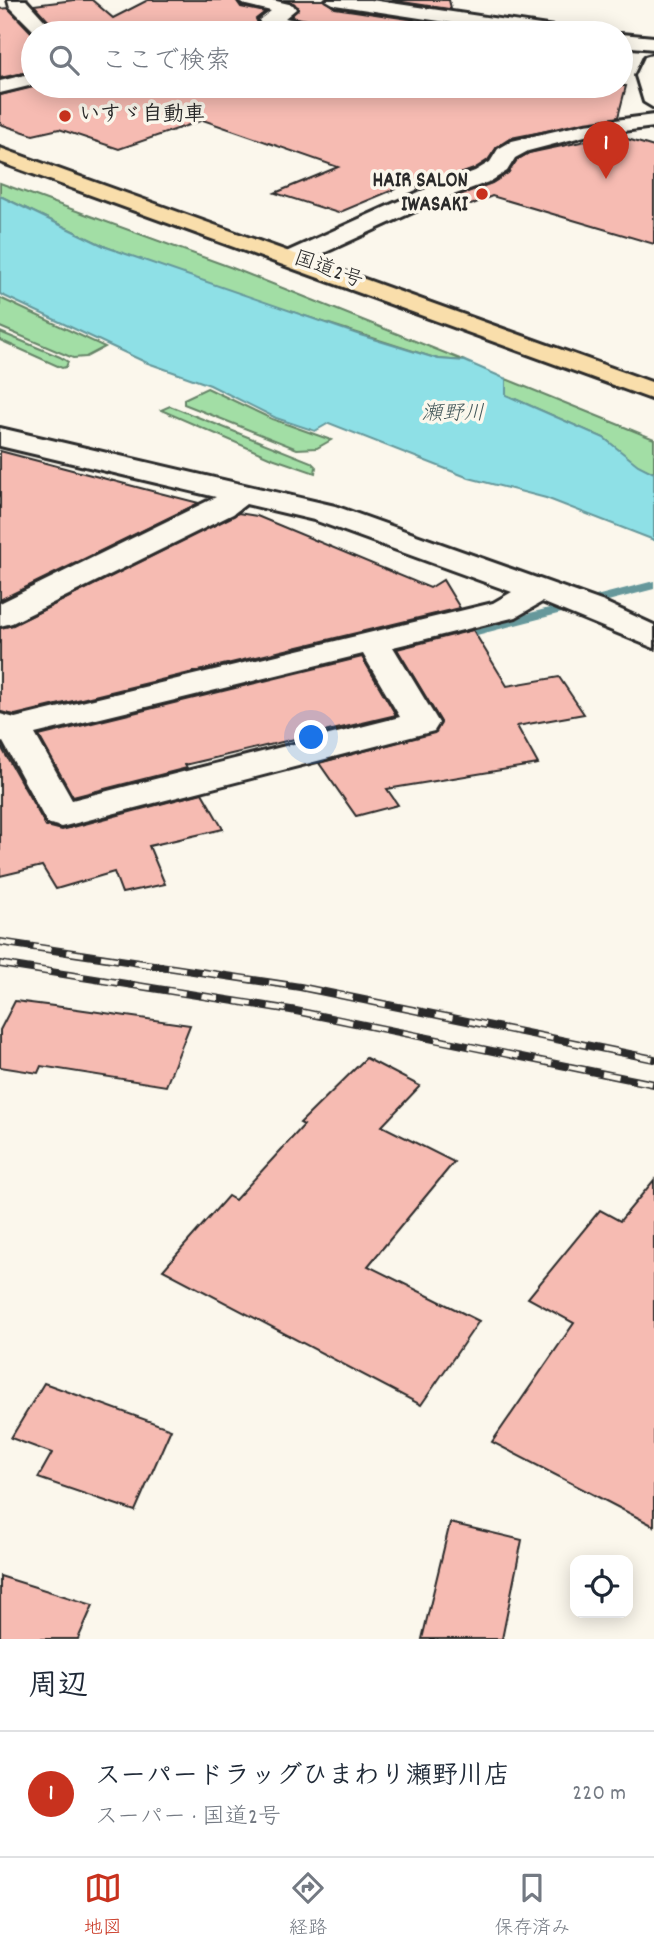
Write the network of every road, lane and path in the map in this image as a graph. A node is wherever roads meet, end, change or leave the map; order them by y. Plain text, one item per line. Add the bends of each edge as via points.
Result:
1 (248, 0) edge
2 (335, 0) edge
3 (11, 2) edge
4 (31, 21) edge
5 (273, 21) edge
6 (474, 21) edge
7 (633, 44) edge
8 (653, 52) edge
9 (21, 82) edge
10 (0, 87) edge
11 (654, 102) edge
12 (654, 121) edge
13 (0, 155) edge
14 (293, 258) junction
15 (654, 391) edge
16 (0, 437) edge
17 (241, 493) junction
18 (543, 593) junction
19 (3, 612) edge
20 (654, 638) edge
21 (381, 655) junction
22 (10, 735) edge

1 - 5 street via 288,9 268,20
2 - 6 street
3 - 4 street
7 - 8 street
8 - 11 street via 646,76
9 - 10 street
12 - 14 street via 584,130 520,146 483,176
13 - 14 highway, 国道2号
14 - 15 highway, 国道2号
16 - 17 street
17 - 18 street via 324,513
17 - 19 street via 222,507
18 - 20 street via 592,609
18 - 21 street
21 - 22 street
21 - 22 street via 421,723 61,815

